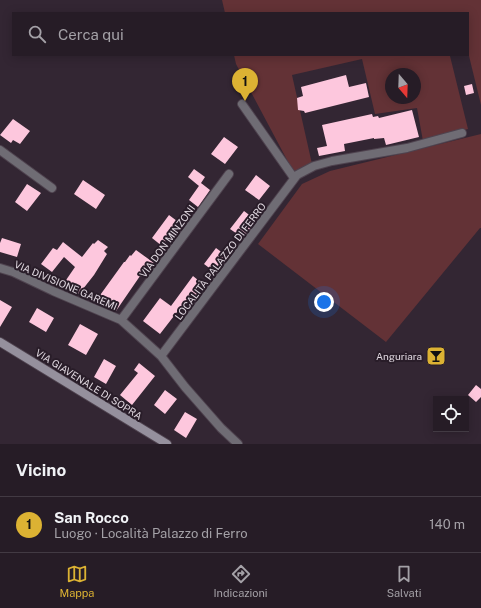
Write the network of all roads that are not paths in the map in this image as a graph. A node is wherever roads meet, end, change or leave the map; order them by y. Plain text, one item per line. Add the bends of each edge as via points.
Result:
1 (242, 104) dead end
2 (462, 133) dead end
3 (0, 150) edge
4 (229, 174) dead end
5 (294, 178) junction
6 (52, 188) dead end
7 (0, 268) edge
8 (121, 320) junction
9 (0, 342) edge
10 (160, 356) junction
11 (166, 444) edge
12 (238, 444) edge

1 - 5 street
2 - 5 street, LOCALITÀ PALAZZO DI FERRO via 407,148 332,161 314,166
3 - 6 street
4 - 8 street, VIA DON MINZONI
5 - 10 street, LOCALITÀ PALAZZO DI FERRO
7 - 8 street, VIA DIVISIONE GAREMI
8 - 10 street, VIA DIVISIONE GAREMI
9 - 11 street, VIA GIAVENALE DI SOPRA
10 - 12 street, VIA DIVISIONE GAREMI

